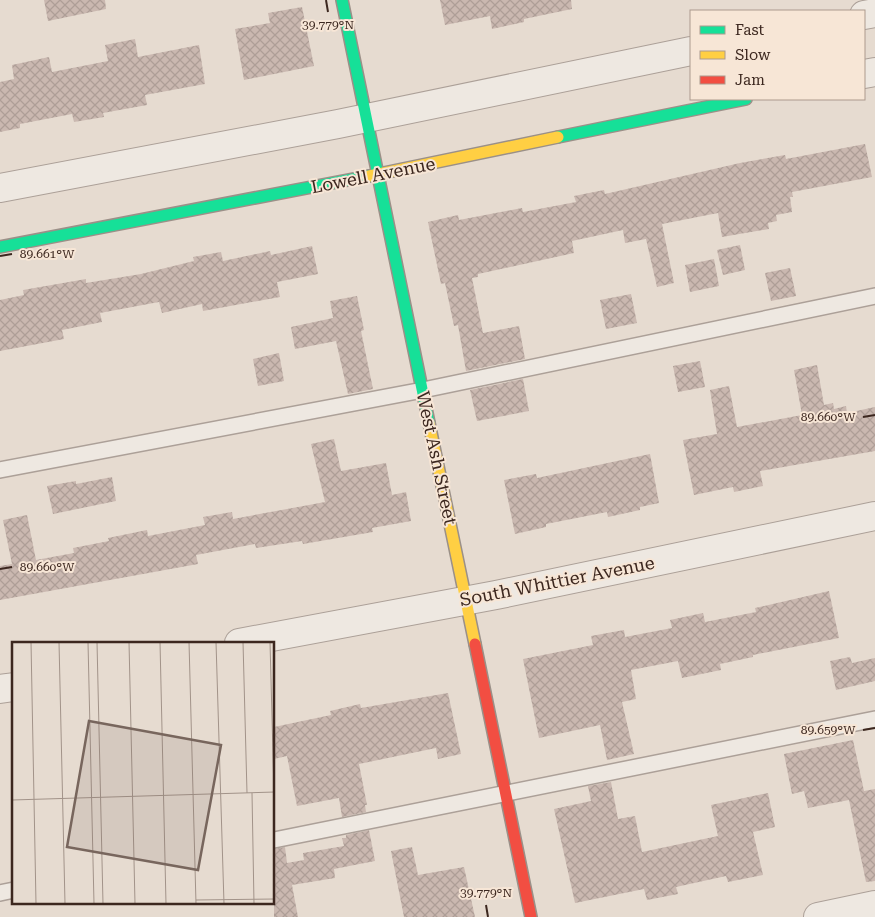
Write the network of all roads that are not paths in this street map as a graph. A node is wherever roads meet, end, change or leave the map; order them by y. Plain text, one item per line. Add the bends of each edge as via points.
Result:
1 (342, 0) edge
2 (690, 51) edge
3 (741, 100) edge
4 (367, 118) junction
5 (379, 174) junction
6 (0, 188) edge
7 (0, 247) edge
8 (875, 296) edge
9 (423, 390) junction
10 (0, 470) edge
11 (875, 516) edge
12 (467, 600) junction
13 (244, 642) edge
14 (875, 719) edge
15 (507, 794) junction
16 (275, 840) edge
17 (875, 906) edge
18 (532, 917) edge
19 (818, 917) edge

1 - 4 street, West Ash Street
2 - 4 street
3 - 5 street, Lowell Avenue
4 - 5 street, West Ash Street
4 - 6 street
5 - 7 street, Lowell Avenue
5 - 9 street, West Ash Street
8 - 9 lane
9 - 10 lane
9 - 12 street, West Ash Street
11 - 12 street, South Whittier Avenue
12 - 13 street, South Whittier Avenue
12 - 15 street, West Ash Street
14 - 15 lane
15 - 16 lane
15 - 18 street, West Ash Street
17 - 19 street

